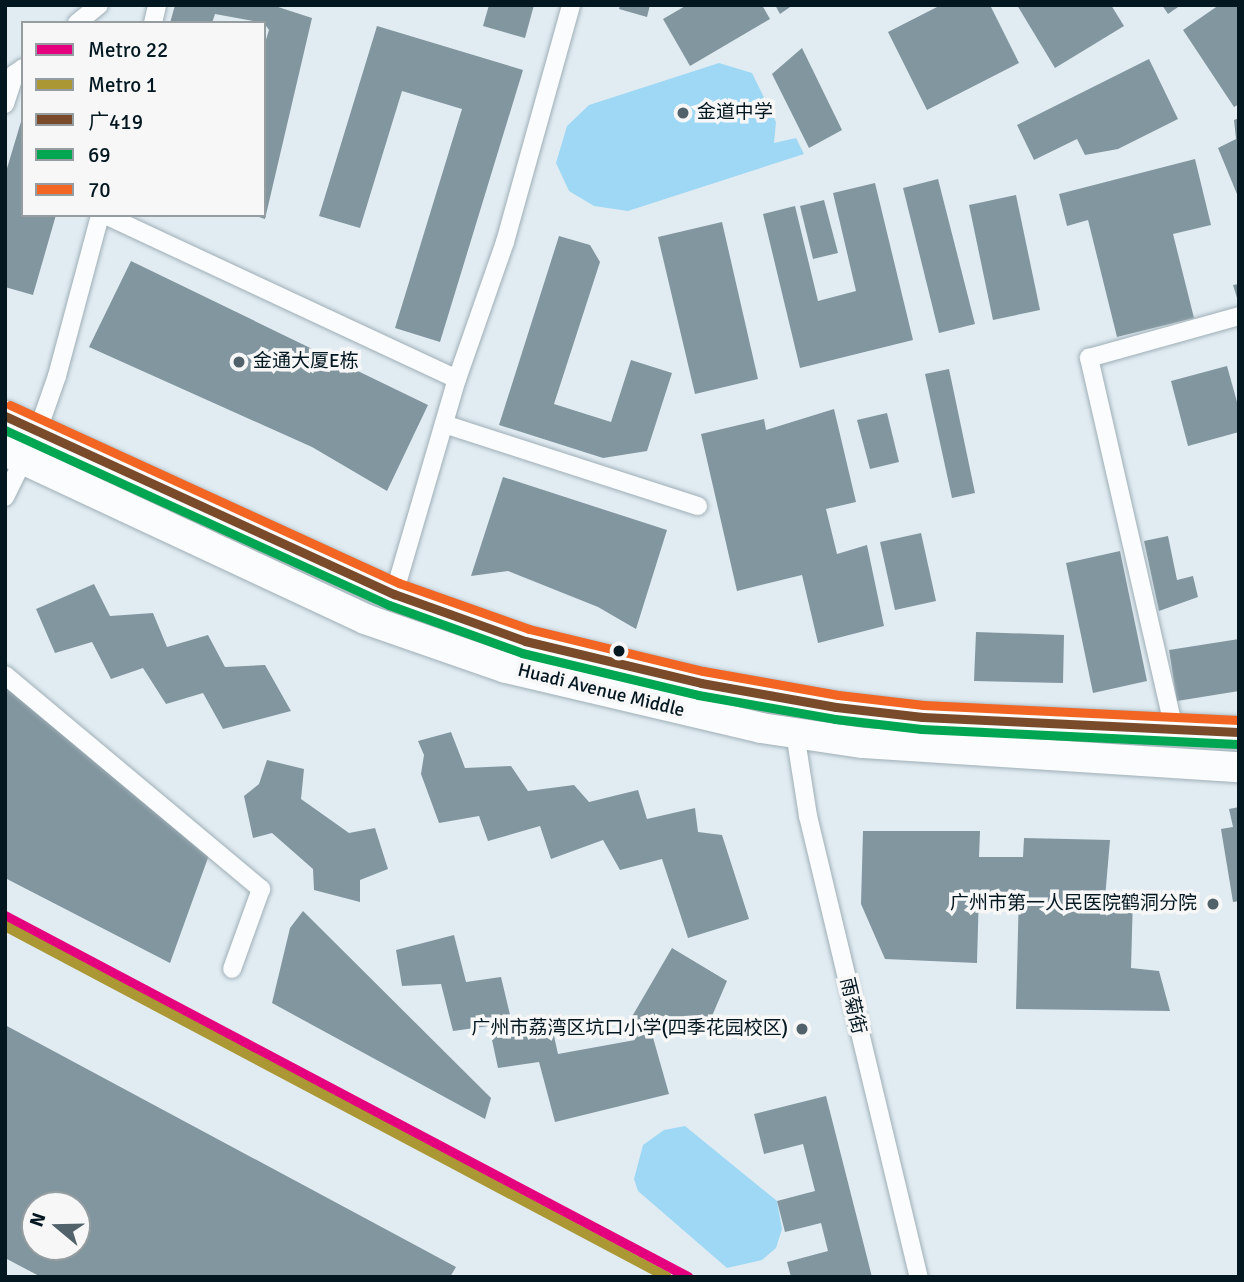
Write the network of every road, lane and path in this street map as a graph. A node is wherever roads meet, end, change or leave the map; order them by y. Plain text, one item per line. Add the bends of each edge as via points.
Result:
1 (99, 5) edge
2 (571, 5) edge
3 (79, 21) edge
4 (14, 71) edge
5 (5, 104) edge
6 (101, 217) edge
7 (106, 217) edge
8 (1239, 316) edge
9 (457, 379) junction
10 (5, 416) edge
11 (444, 424) junction
12 (38, 430) junction
13 (15, 455) edge
14 (5, 497) edge
15 (698, 506) dead end
16 (394, 594) junction
17 (5, 675) edge
18 (1174, 729) junction
19 (1239, 732) edge
20 (795, 733) junction
21 (1239, 767) edge
22 (232, 969) dead end
23 (919, 1277) edge

1 - 3 street
2 - 9 street via 505,242
4 - 5 street
6 - 12 street
7 - 9 street
8 - 18 street via 1089,358
9 - 11 street
10 - 12 main road, Huadi Avenue Middle
11 - 15 street
11 - 16 street
12 - 13 street
12 - 16 main road, Huadi Avenue Middle
13 - 14 street
13 - 20 main road, Huadi Avenue Middle via 365,619 423,641 506,668
16 - 18 main road, Huadi Avenue Middle via 525,641 768,696 922,717
17 - 22 street via 261,889
18 - 19 main road, Huadi Avenue Middle
20 - 21 main road, Huadi Avenue Middle via 945,750
20 - 23 street, 雨菊街 via 811,829

